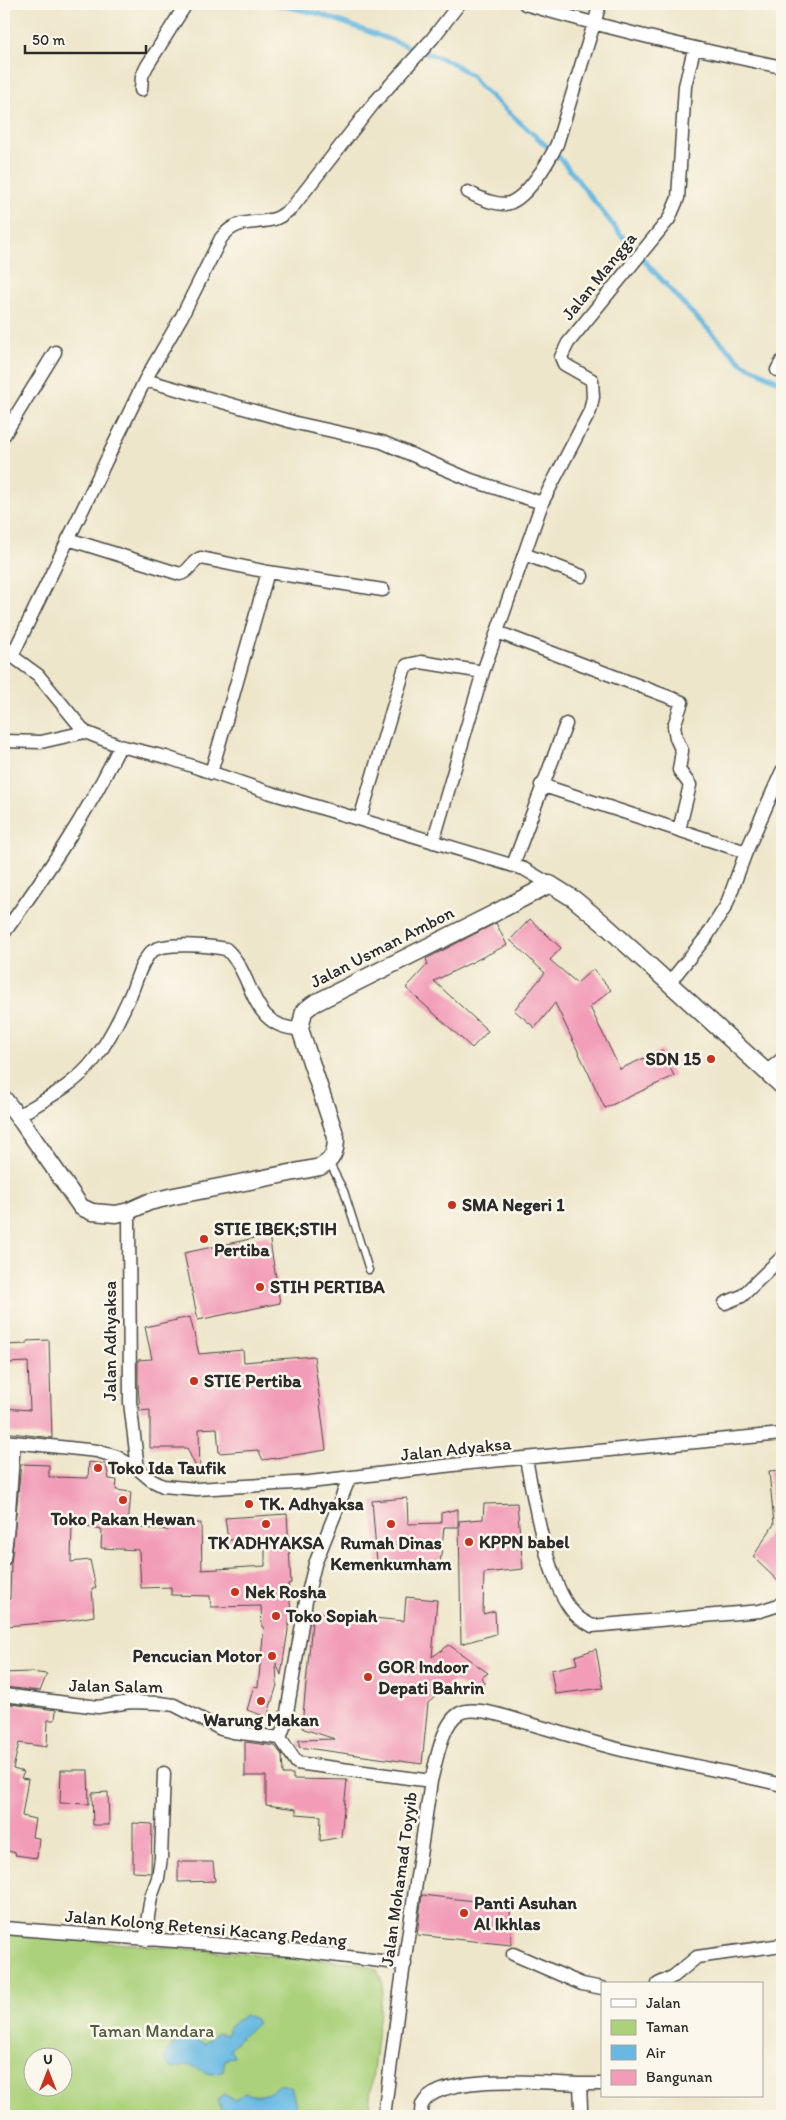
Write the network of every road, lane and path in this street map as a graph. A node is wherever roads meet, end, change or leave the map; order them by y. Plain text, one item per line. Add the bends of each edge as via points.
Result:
1 (186, 4) edge
2 (459, 4) edge
3 (525, 4) edge
4 (600, 4) edge
5 (593, 24) junction
6 (694, 48) junction
7 (782, 67) edge
8 (141, 90) dead end
9 (468, 192) dead end
10 (55, 352) dead end
11 (145, 380) junction
12 (4, 435) edge
13 (542, 503) junction
14 (68, 539) junction
15 (524, 554) junction
16 (268, 572) junction
17 (582, 576) dead end
18 (383, 590) dead end
19 (496, 632) junction
20 (8, 655) edge
21 (482, 672) junction
22 (566, 724) dead end
23 (85, 732) junction
24 (4, 741) edge
25 (120, 746) junction
26 (782, 771) edge
27 (211, 773) junction
28 (541, 785) junction
29 (360, 819) junction
30 (679, 830) junction
31 (433, 842) junction
32 (746, 852) junction
33 (513, 865) junction
34 (550, 884) junction
35 (4, 933) edge
36 (669, 983) junction
37 (300, 1029) junction
38 (782, 1060) edge
39 (766, 1072) junction
40 (782, 1086) edge
41 (4, 1099) edge
42 (18, 1116) junction
43 (329, 1162) junction
44 (123, 1212) junction
45 (782, 1257) edge
46 (369, 1270) dead end
47 (724, 1303) dead end
48 (782, 1434) edge
49 (9, 1441) edge
50 (526, 1459) junction
51 (138, 1469) junction
52 (349, 1479) junction
53 (4, 1558) edge
54 (782, 1604) edge
55 (4, 1695) edge
56 (280, 1738) junction
57 (164, 1773) dead end
58 (431, 1781) junction
59 (782, 1785) edge
60 (4, 1928) edge
61 (146, 1940) junction
62 (782, 1945) edge
63 (513, 1954) dead end
64 (404, 1964) junction
65 (662, 1982) edge
66 (601, 1988) edge
67 (580, 2084) junction
68 (601, 2084) edge
69 (581, 2108) dead end
70 (384, 2116) edge
71 (421, 2116) edge

1 - 8 street via 147,66
2 - 11 street via 374,103 291,209 277,218 238,224 221,238
3 - 5 street
4 - 5 street
5 - 6 street
5 - 9 street via 557,144 531,184 514,201 504,204
6 - 7 street
6 - 13 street, Jalan Mangga via 685,86 678,198 669,219 568,342 561,357 564,364 592,380 593,397 590,411
10 - 12 street
11 - 13 street via 296,423 382,442 471,480
11 - 14 street
13 - 15 street
14 - 16 street via 180,574 200,558
14 - 20 street
15 - 17 street
15 - 19 street
16 - 18 street
16 - 27 street
19 - 21 street
19 - 30 street via 682,702 674,731 682,751 679,770 690,784
20 - 23 street via 38,675
21 - 29 street via 421,662 407,665
21 - 31 street
22 - 28 street
23 - 24 street via 41,742
23 - 25 street
25 - 27 street via 166,757
25 - 35 street via 52,867
26 - 32 street
27 - 29 street
28 - 30 street
28 - 33 street
29 - 31 street
30 - 32 street
31 - 33 street
32 - 36 street via 726,906
33 - 34 street
34 - 36 street via 603,923
34 - 37 street, Jalan Usman Ambon via 313,1004 304,1011
36 - 39 street
37 - 42 street via 279,1026 263,1013 242,969 226,950 188,946 157,948 143,964 129,1000 94,1060 68,1085
37 - 43 street via 336,1137 334,1154
38 - 39 street
39 - 40 street
41 - 42 street
42 - 44 street via 81,1208 98,1213
43 - 44 street via 284,1175 149,1202
43 - 46 lane via 344,1191
44 - 51 street, Jalan Adhyaksa via 130,1402
45 - 47 street via 742,1296
48 - 50 street, Jalan Adyaksa
49 - 51 street, Jalan Adyaksa via 98,1451
49 - 53 street via 11,1500
50 - 52 street, Jalan Adyaksa via 431,1467
50 - 54 street via 545,1547 558,1586 579,1618 592,1626 760,1611
51 - 52 street, Jalan Adyaksa via 163,1486 181,1489
52 - 56 street via 315,1564
55 - 56 street, Jalan Salam via 98,1707 130,1702 174,1705 220,1729
56 - 58 street, Jalan Mohamad Toyyib via 297,1763
57 - 61 street via 161,1858 151,1897
58 - 59 street via 452,1720 460,1712 469,1710 625,1751
58 - 64 street, Jalan Mohamad Toyyib
60 - 61 street, Jalan Kolong Retensi Kacang Pedang
61 - 64 street, Jalan Kolong Retensi Kacang Pedang via 291,1950
62 - 65 street via 697,1957
63 - 66 street via 582,1984
64 - 70 street, Jalan Mohamad Toyyib
67 - 68 street
67 - 69 street
67 - 71 street via 489,2081 455,2086 438,2090 428,2097 422,2106

